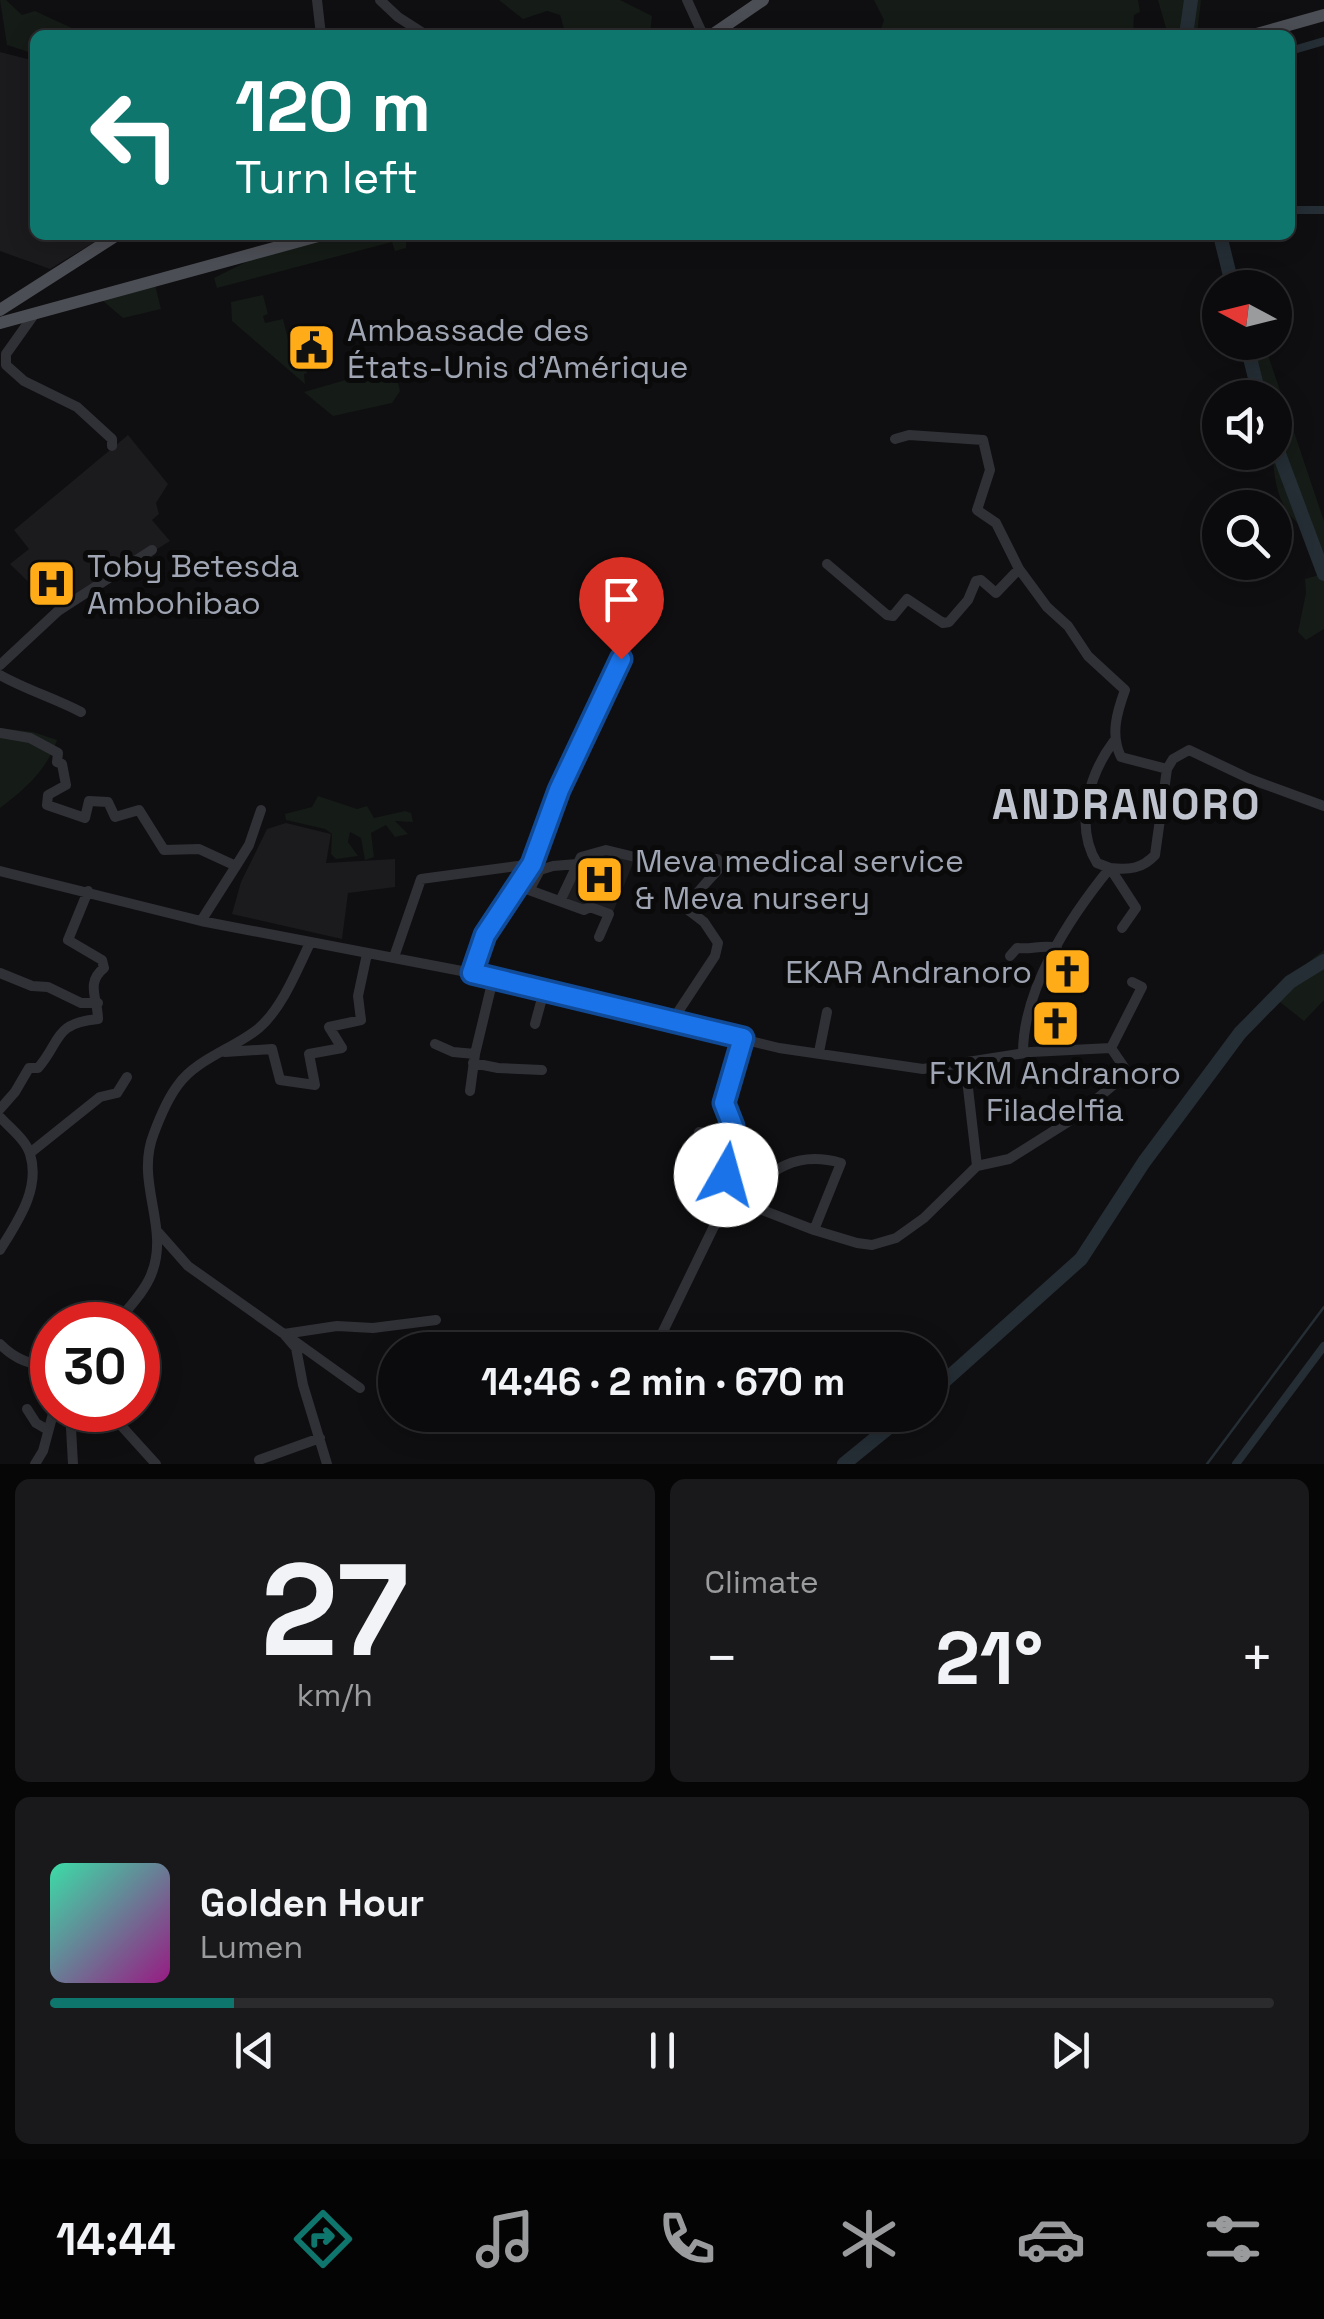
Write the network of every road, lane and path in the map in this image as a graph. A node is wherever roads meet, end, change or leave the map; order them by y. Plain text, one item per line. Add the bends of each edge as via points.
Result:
1 (318, 0) edge
2 (380, 0) edge
3 (687, 0) edge
4 (763, 0) edge
5 (1324, 15) edge
6 (321, 30) edge
7 (418, 30) edge
8 (701, 30) edge
9 (719, 30) edge
10 (1270, 30) edge
11 (108, 240) edge
12 (304, 240) edge
13 (0, 308) edge
14 (33, 316) junction
15 (0, 326) edge
16 (895, 439) dead end
17 (112, 446) dead end
18 (152, 550) dead end
19 (827, 564) dead end
20 (1019, 569) junction
21 (621, 659) dead end
22 (0, 665) edge
23 (0, 675) edge
24 (81, 712) dead end
25 (0, 734) edge
26 (1114, 741) junction
27 (1167, 769) junction
28 (1324, 806) edge
29 (261, 810) dead end
30 (532, 864) junction
31 (577, 864) junction
32 (236, 866) junction
33 (1110, 868) junction
34 (0, 871) edge
35 (518, 886) junction
36 (88, 891) junction
37 (561, 899) junction
38 (201, 920) junction
39 (1122, 928) dead end
40 (599, 938) dead end
41 (310, 943) junction
42 (1057, 948) junction
43 (368, 954) junction
44 (1010, 956) dead end
45 (394, 957) junction
46 (0, 973) edge
47 (472, 973) junction
48 (493, 980) junction
49 (1132, 982) dead end
50 (544, 991) junction
51 (98, 1003) junction
52 (827, 1012) dead end
53 (672, 1022) junction
54 (535, 1024) dead end
55 (743, 1038) junction
56 (435, 1044) dead end
57 (1110, 1048) junction
58 (222, 1052) junction
59 (819, 1052) junction
60 (1023, 1053) junction
61 (474, 1058) junction
62 (965, 1062) junction
63 (542, 1070) dead end
64 (127, 1077) dead end
65 (470, 1091) dead end
66 (0, 1108) edge
67 (0, 1118) edge
68 (698, 1132) dead end
69 (732, 1138) junction
70 (30, 1153) junction
71 (977, 1166) junction
72 (687, 1190) dead end
73 (724, 1195) junction
74 (739, 1200) junction
75 (718, 1218) junction
76 (814, 1230) junction
77 (158, 1232) junction
78 (0, 1250) edge
79 (132, 1302) edge
80 (436, 1320) dead end
81 (663, 1332) edge
82 (284, 1334) junction
83 (0, 1344) edge
84 (30, 1364) edge
85 (360, 1388) dead end
86 (27, 1410) dead end
87 (30, 1414) edge
88 (47, 1432) edge
89 (71, 1432) edge
90 (127, 1432) edge
91 (320, 1438) junction
92 (259, 1460) dead end
93 (35, 1464) edge
94 (73, 1464) edge
95 (156, 1464) edge
96 (328, 1464) edge

1 - 6 street
2 - 7 street
3 - 8 street
4 - 9 main road
5 - 10 main road
11 - 13 main road
12 - 14 main road
14 - 15 main road
14 - 17 street via 6,364 24,381 77,407
16 - 20 street via 983,440 990,470 977,510 996,523
18 - 22 street via 58,611
19 - 20 street via 887,615 906,599 943,623 968,600 976,582 996,593
20 - 26 street via 1088,656 1125,690
21 - 30 street
23 - 24 street
25 - 32 street via 30,738 58,753 66,785 48,795 46,804 84,818 88,801 108,802 114,817 139,810 164,850 198,849
26 - 27 street via 1121,757
26 - 33 street via 1098,768 1084,828 1096,863
27 - 28 street via 1188,750
27 - 33 street via 1155,855 1143,866
29 - 32 street
30 - 35 street
30 - 45 street via 420,879
31 - 35 street via 540,870 532,887
31 - 37 street
31 - 53 street via 606,850 717,859 722,865 687,909 718,943 715,956
32 - 38 street
33 - 39 street via 1136,908
33 - 42 street
34 - 36 street
35 - 37 street
35 - 47 street via 485,935
36 - 38 street
36 - 51 street via 68,940 102,960 104,968 93,980
37 - 40 street via 609,914
38 - 41 street
41 - 43 street
41 - 58 street via 262,1026
42 - 44 street via 1017,948
42 - 60 street via 1027,1008
43 - 45 street
43 - 58 street via 358,996 361,1020 329,1026 342,1048 309,1054 315,1085 280,1080 272,1049
45 - 47 street
46 - 51 street
47 - 48 street
48 - 50 street
48 - 61 street
49 - 57 street via 1142,987
50 - 53 street
50 - 54 street
51 - 66 street via 98,1019 80,1020 56,1036 42,1064 29,1068
52 - 59 street
53 - 55 street
55 - 59 street
55 - 69 street via 724,1103
56 - 61 street
57 - 60 street
57 - 71 street via 1128,1073 1009,1159
58 - 77 street via 178,1084 152,1136 146,1174
59 - 62 street via 923,1068
60 - 62 street
61 - 63 street via 498,1068
61 - 65 street
62 - 71 street
64 - 70 street via 118,1093 100,1097
67 - 70 street
68 - 69 street
69 - 73 street
70 - 78 street via 30,1196
71 - 76 street via 896,1238 872,1246
72 - 75 street via 682,1196 694,1211
73 - 74 street
73 - 75 street
74 - 76 street
74 - 76 street via 765,1177 804,1158 842,1163
75 - 81 street
77 - 79 street via 151,1276
77 - 82 street via 188,1266
80 - 82 street
82 - 85 street
82 - 91 street via 296,1348
83 - 84 street
86 - 87 street
88 - 93 street
89 - 94 street
90 - 95 street
91 - 92 street
91 - 96 street

